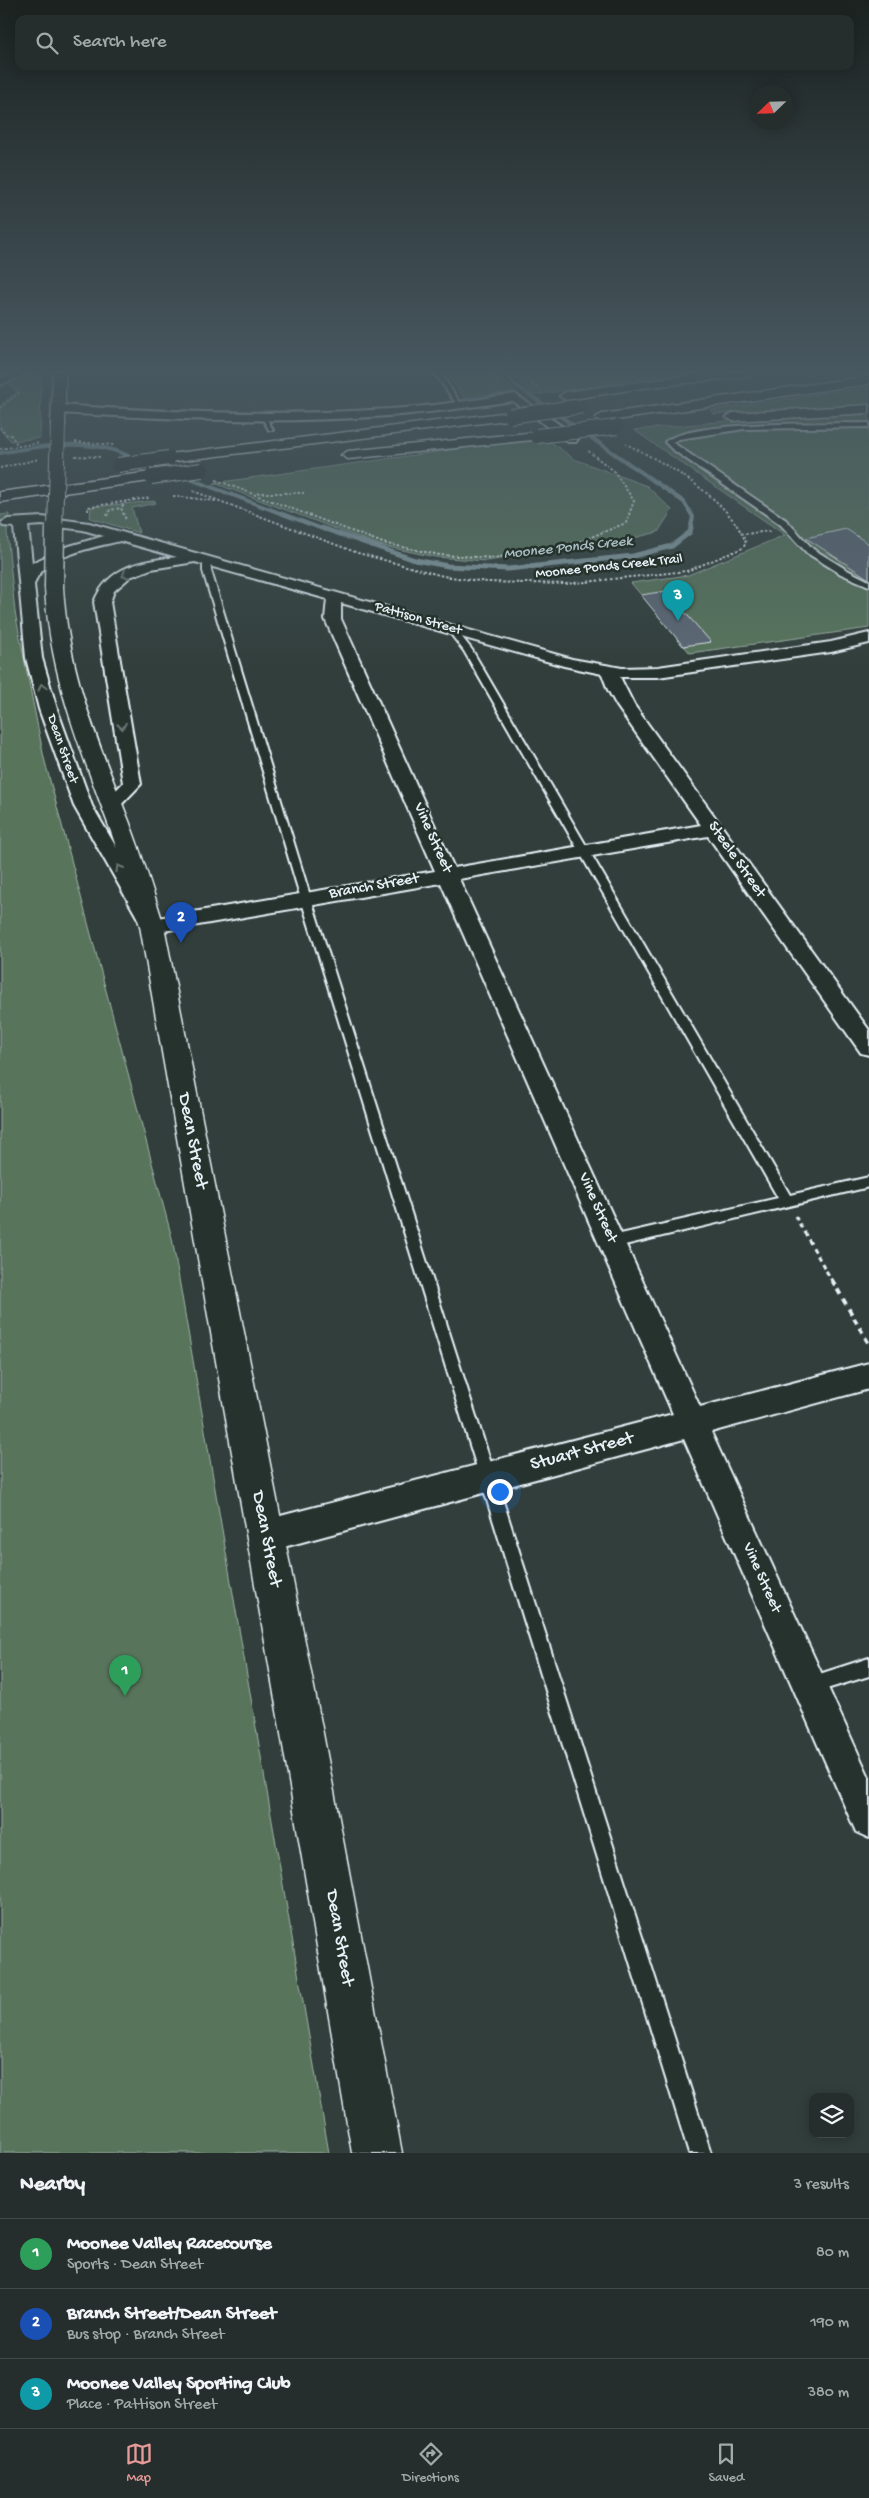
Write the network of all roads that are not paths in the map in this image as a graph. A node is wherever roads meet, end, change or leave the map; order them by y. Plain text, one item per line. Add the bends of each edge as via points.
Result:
1 (57, 472) edge
2 (58, 472) edge
3 (186, 472) edge
4 (710, 472) edge
5 (39, 475) dead end
6 (0, 496) edge
7 (10, 523) edge
8 (124, 529) junction
9 (154, 545) junction
10 (206, 559) junction
11 (144, 566) junction
12 (869, 584) edge
13 (27, 585) junction
14 (336, 596) junction
15 (451, 629) junction
16 (869, 638) edge
17 (869, 645) edge
18 (831, 647) junction
19 (609, 671) junction
20 (111, 804) junction
21 (714, 829) junction
22 (584, 851) junction
23 (448, 874) junction
24 (306, 899) junction
25 (152, 926) junction
26 (869, 1047) edge
27 (869, 1182) edge
28 (786, 1200) junction
29 (612, 1242) junction
30 (869, 1376) edge
31 (691, 1422) junction
32 (489, 1476) junction
33 (265, 1536) junction
34 (869, 1667) edge
35 (810, 1685) junction
36 (869, 1819) edge
37 (377, 2153) edge
38 (700, 2153) edge

1 - 20 main road, Dean Street, bridge via 54,587 58,638 68,686
2 - 5 main road
3 - 6 main road, bridge
4 - 12 lane via 782,522 810,551
7 - 8 street, Pattison Street via 68,523
7 - 13 street, Dean Street
8 - 9 street, Pattison Street
8 - 13 street via 50,559 30,573
9 - 10 street, Pattison Street
9 - 11 street via 150,560
10 - 11 street
10 - 14 street, Pattison Street
10 - 24 lane
11 -> 20 street via 112,583 102,602 132,784
25 -> 13 street, Dean Street via 83,806 71,776 34,658
14 - 15 street, Pattison Street
14 - 23 street, Vine Street via 332,604 333,619
15 - 19 street, Pattison Street
15 - 22 lane via 468,650
16 - 18 street, Pattison Street
17 - 18 street, Pattison Street
18 - 19 street, Pattison Street via 658,672
19 - 21 street, Steele Street via 626,706
20 - 25 main road, Dean Street
21 - 22 street, Branch Street
21 - 26 street, Steele Street
22 - 23 street, Branch Street
22 - 28 lane
23 - 24 street, Branch Street
23 - 29 street, Vine Street
24 - 25 street, Branch Street
24 - 32 lane
25 - 33 main road, Dean Street
27 - 28 lane
28 - 29 lane
29 - 31 street, Vine Street
30 - 31 street, Stuart Street
31 - 32 street, Stuart Street
31 - 35 street, Vine Street
32 - 33 street, Stuart Street
32 - 38 lane
33 - 37 main road, Dean Street
34 - 35 lane
35 - 36 street, Vine Street

